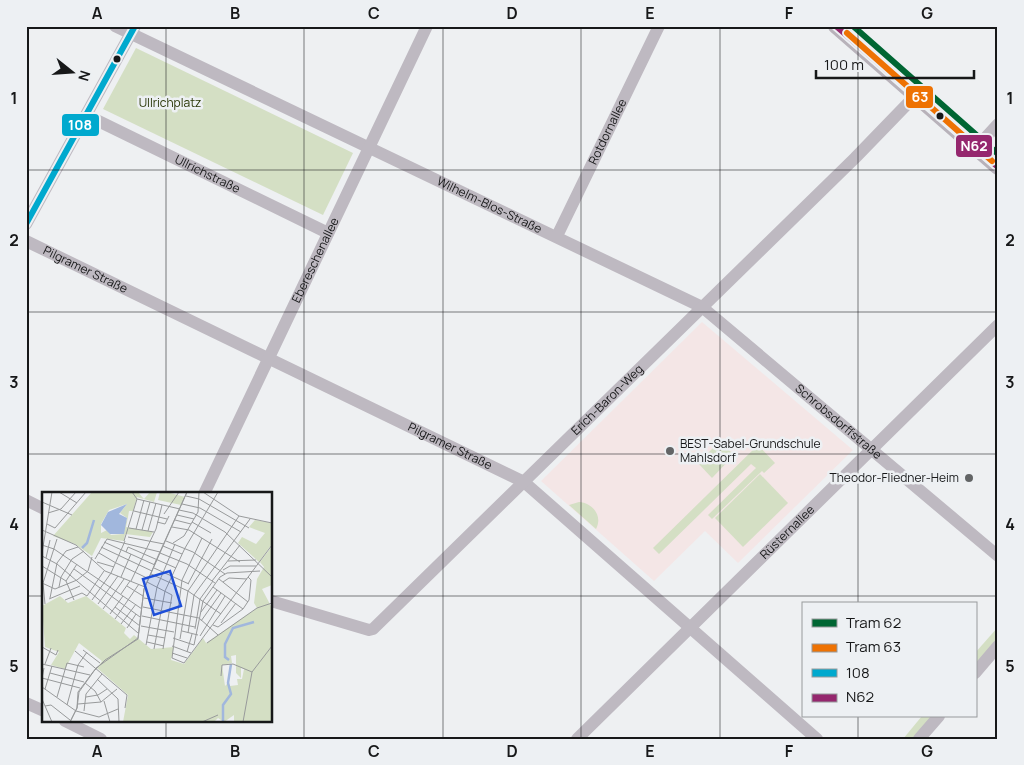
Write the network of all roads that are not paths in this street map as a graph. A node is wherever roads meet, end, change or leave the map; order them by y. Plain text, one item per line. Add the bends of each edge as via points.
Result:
1 (115, 26) edge
2 (427, 26) edge
3 (659, 26) edge
4 (836, 26) edge
5 (133, 30) edge
6 (916, 95) junction
7 (86, 115) junction
8 (998, 124) edge
9 (369, 147) junction
10 (976, 148) junction
11 (998, 167) edge
12 (26, 224) edge
13 (328, 233) junction
14 (557, 236) junction
15 (26, 241) edge
16 (702, 307) junction
17 (998, 325) edge
18 (268, 358) junction
19 (871, 449) junction
20 (524, 482) junction
21 (205, 492) edge
22 (26, 500) edge
23 (42, 508) edge
24 (998, 556) edge
25 (272, 601) edge
26 (690, 628) junction
27 (998, 646) edge
28 (976, 672) edge
29 (26, 703) edge
30 (42, 710) edge
31 (936, 718) edge
32 (67, 722) edge
33 (101, 739) edge
34 (577, 739) edge
35 (817, 739) edge
36 (919, 739) edge

1 - 5 street, Wilhelm-Blos-Straße
2 - 9 street, Ebereschenallee
3 - 14 street, Rotdornallee
4 - 6 main road
5 - 7 street
5 - 9 street, Wilhelm-Blos-Straße
6 - 10 main road
6 - 16 street, Erich-Baron-Weg
7 - 12 street
7 - 13 street, Ullrichstraße
8 - 10 street
9 - 13 street, Ebereschenallee
9 - 14 street, Wilhelm-Blos-Straße
10 - 11 main road
13 - 18 street, Ebereschenallee
14 - 16 street, Wilhelm-Blos-Straße
15 - 18 street, Pilgramer Straße
16 - 19 street, Schrobsdorffstraße
16 - 20 street, Erich-Baron-Weg
17 - 19 street, Rüsternallee
18 - 20 street, Pilgramer Straße
18 - 21 street, Ebereschenallee
19 - 24 street, Schrobsdorffstraße
19 - 26 street, Rüsternallee
20 - 25 street, Erich-Baron-Weg via 373,629
20 - 26 street, Pilgramer Straße
22 - 23 street
26 - 34 street, Rüsternallee
26 - 35 street, Pilgramer Straße
27 - 28 street
29 - 30 street
31 - 36 street
32 - 33 street

